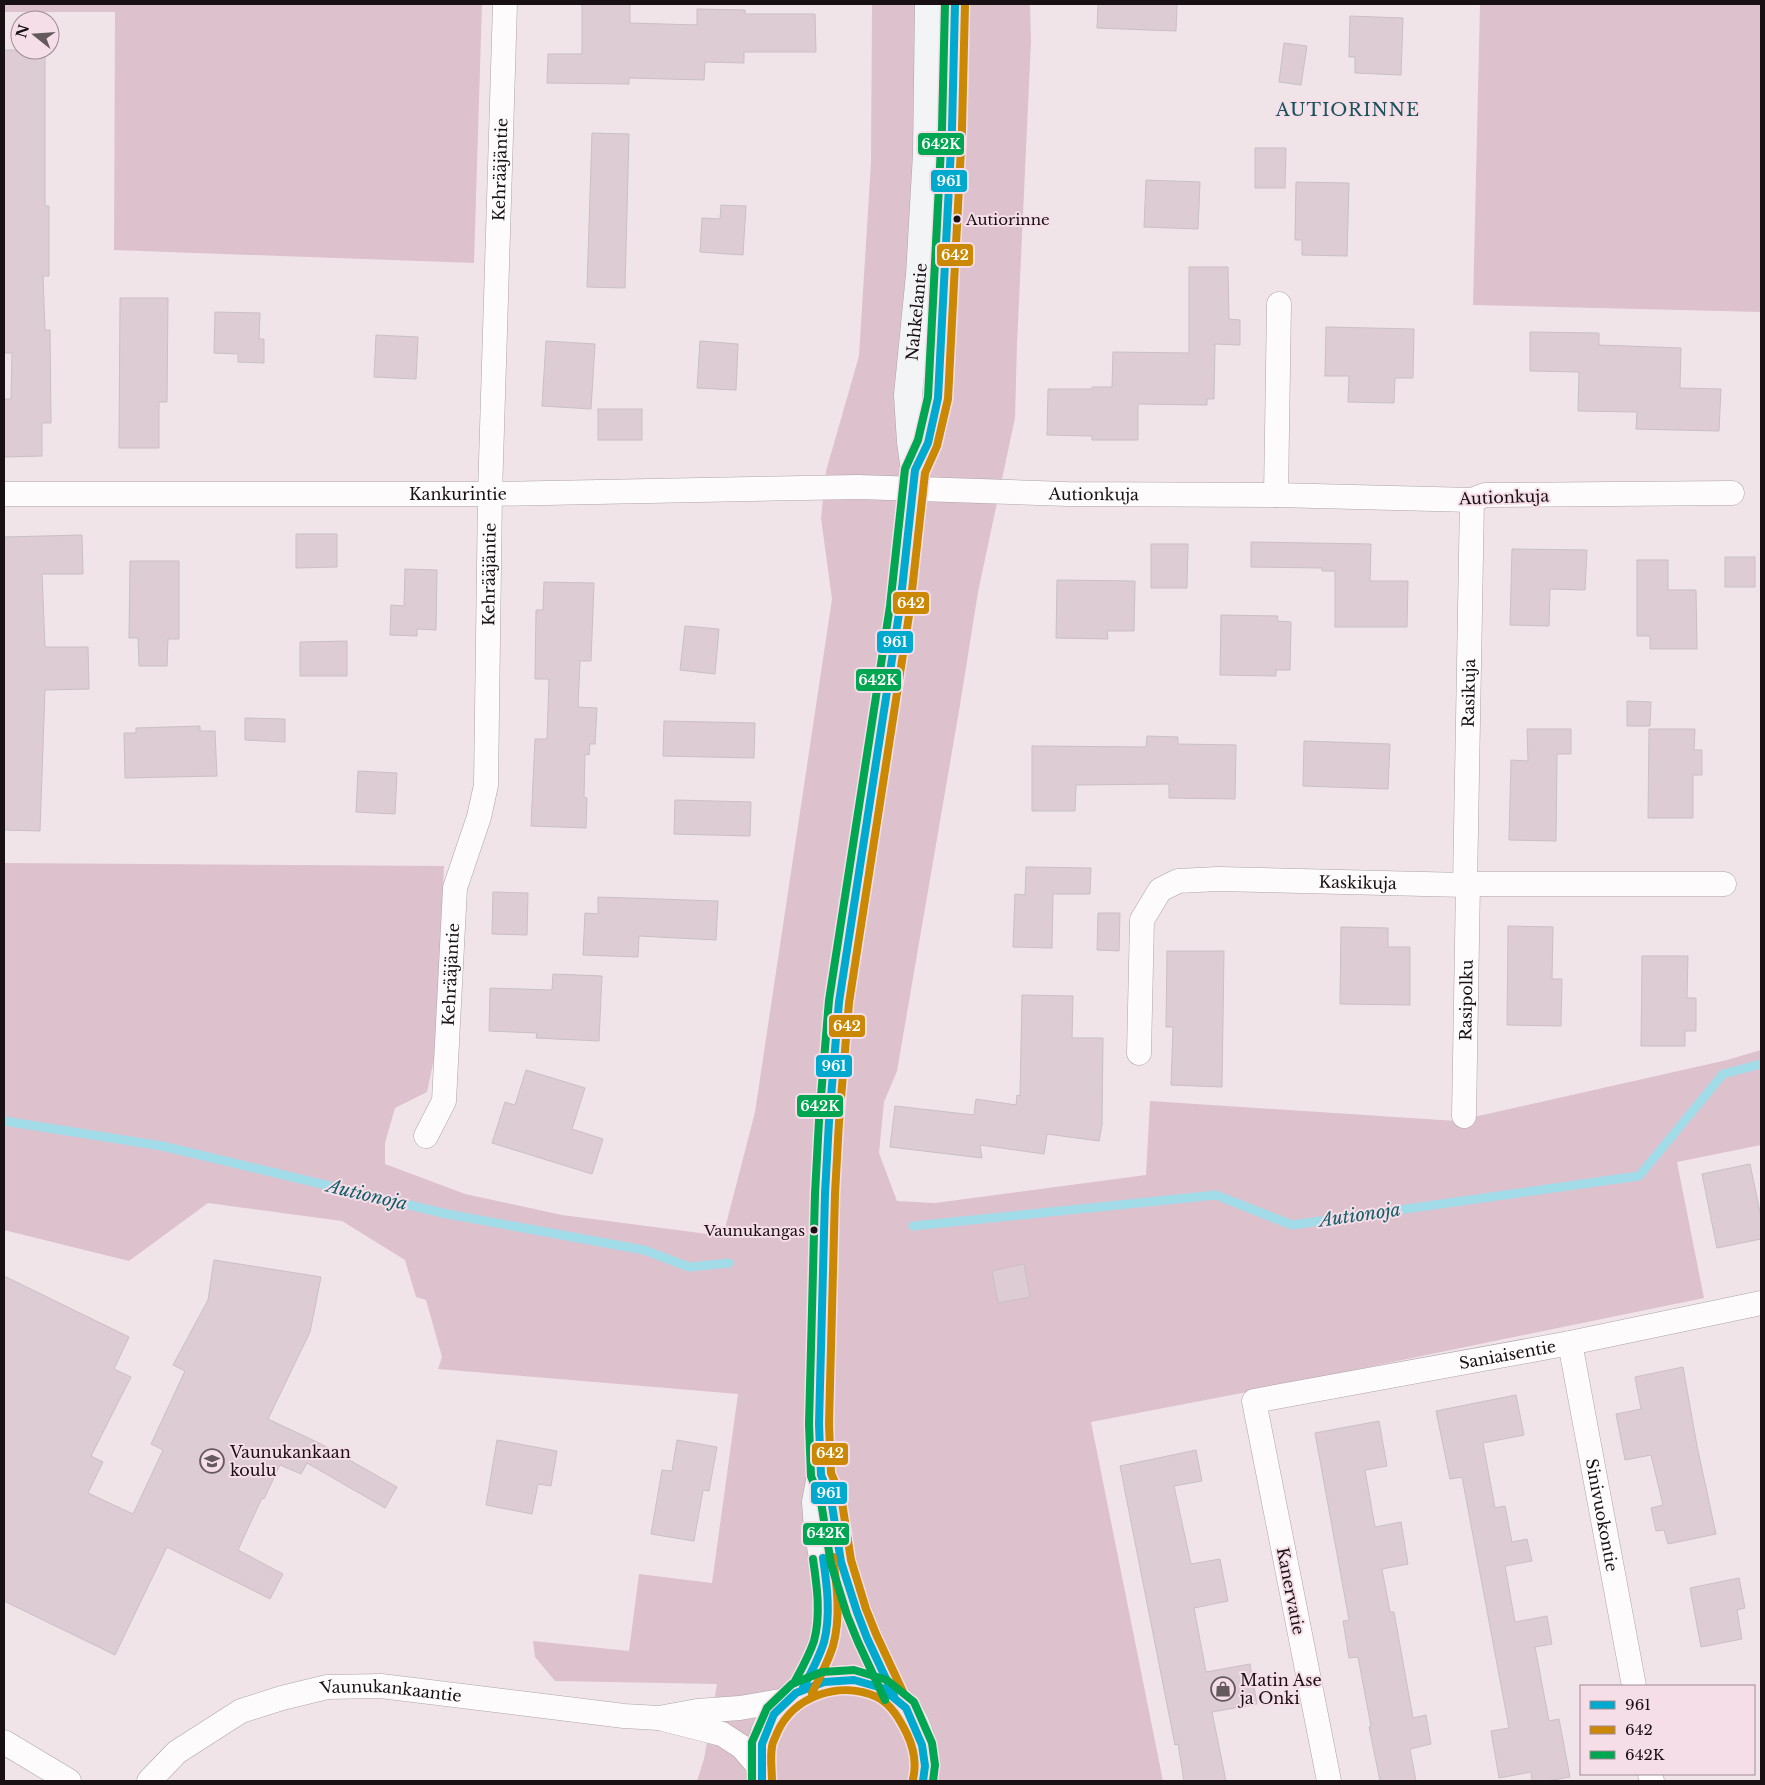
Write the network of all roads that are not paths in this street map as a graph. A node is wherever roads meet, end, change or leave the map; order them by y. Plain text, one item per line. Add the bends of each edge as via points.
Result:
1 (505, 4) edge
2 (929, 4) edge
3 (955, 4) edge
4 (1279, 304) dead end
5 (914, 479) junction
6 (1732, 493) dead end
7 (4, 494) edge
8 (490, 494) junction
9 (1276, 495) junction
10 (1472, 500) junction
11 (1466, 884) junction
12 (1724, 884) dead end
13 (1139, 1053) dead end
14 (1464, 1116) dead end
15 (426, 1136) dead end
16 (1761, 1303) edge
17 (1570, 1343) junction
18 (1254, 1401) joint
19 (821, 1475) junction
20 (1634, 1685) edge
21 (795, 1694) junction
22 (894, 1696) junction
23 (659, 1718) junction
24 (4, 1742) edge
25 (761, 1775) edge
26 (68, 1781) edge
27 (149, 1781) edge
28 (922, 1781) edge
29 (1329, 1781) edge

1 - 8 street, Kehrääjäntie
2 - 5 main road, Nahkelantie via 927,154 908,396
3 - 5 main road, Nahkelantie via 938,398 928,443
4 - 9 street
5 - 8 street, Kankurintie via 848,487
5 - 9 street, Autionkuja via 1067,494
5 - 19 main road, Nahkelantie via 900,607 838,1010 825,1194 819,1424
6 - 10 street, Autionkuja via 1484,495
7 - 8 street, Kankurintie
8 - 15 street, Kehrääjäntie via 486,785 480,817 455,888 444,1101
9 - 10 street, Autionkuja
10 - 11 street, Rasikuja
11 - 12 street, Kaskikuja
11 - 13 street, Kaskikuja via 1218,879 1178,881 1160,890 1142,920
11 - 14 street, Rasipolku
16 - 17 street, Saniaisentie
17 - 18 street, Saniaisentie
17 - 20 street, Sinivuokontie
18 - 29 street, Kanervatie
19 - 21 main road, Nahkelantie via 816,1502 825,1569 825,1636 820,1652
19 - 22 main road, Nahkelantie via 831,1499 841,1562 857,1612
21 - 22 main road via 827,1681 850,1680 873,1685
21 - 23 street, Vaunukankaantie via 740,1708
21 - 25 main road, Nahkelantie via 773,1718 763,1738
22 - 28 main road via 919,1729 925,1752
23 - 25 street, Vaunukankaantie via 722,1734 742,1748
23 - 27 street, Vaunukankaantie via 381,1686 327,1687 241,1711 178,1752
24 - 26 street

